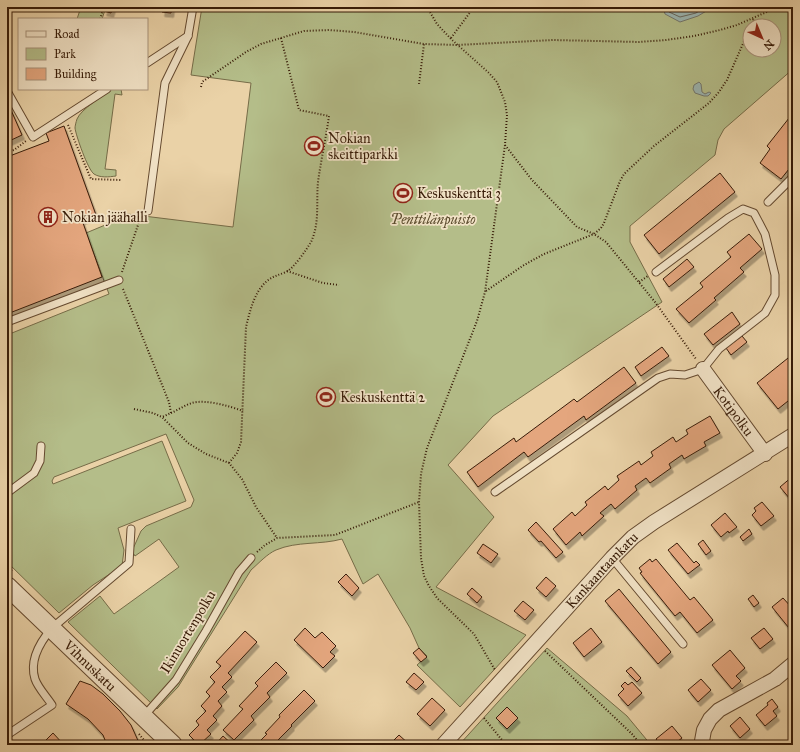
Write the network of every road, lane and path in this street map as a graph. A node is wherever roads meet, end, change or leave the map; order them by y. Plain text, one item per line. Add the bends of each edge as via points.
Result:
1 (104, 7) edge
2 (193, 7) edge
3 (427, 7) edge
4 (474, 7) edge
5 (778, 7) edge
6 (100, 18) edge
7 (754, 18) edge
8 (742, 23) edge
9 (188, 36) junction
10 (281, 38) junction
11 (451, 39) junction
12 (424, 44) junction
13 (457, 45) junction
14 (742, 45) edge
15 (148, 62) edge
16 (419, 84) dead end
17 (201, 87) dead end
18 (105, 90) edge
19 (7, 91) edge
20 (65, 116) junction
21 (32, 137) junction
22 (505, 145) junction
23 (7, 152) edge
24 (793, 177) edge
25 (121, 180) dead end
26 (768, 202) dead end
27 (148, 211) joint
28 (594, 234) junction
29 (287, 271) junction
30 (656, 272) dead end
31 (119, 280) junction
32 (339, 285) dead end
33 (485, 292) junction
34 (7, 322) edge
35 (703, 369) junction
36 (134, 409) dead end
37 (243, 411) junction
38 (171, 413) junction
39 (162, 418) junction
40 (793, 435) edge
41 (41, 446) dead end
42 (765, 454) junction
43 (229, 463) junction
44 (494, 492) dead end
45 (7, 494) edge
46 (419, 502) junction
47 (131, 529) dead end
48 (277, 538) junction
49 (251, 558) joint
50 (612, 558) junction
51 (7, 586) edge
52 (52, 628) junction
53 (536, 642) junction
54 (683, 644) dead end
55 (793, 664) edge
56 (496, 672) dead end
57 (475, 708) junction
58 (143, 716) junction
59 (7, 734) edge
60 (702, 742) dead end
61 (173, 745) edge
62 (443, 745) edge
63 (506, 745) edge
64 (641, 745) edge

1 - 6 path
2 - 9 lane
3 - 11 path via 437,24
4 - 11 path
5 - 7 path
8 - 13 path via 694,36 666,40 553,40
9 - 15 lane
9 - 27 lane via 165,83
10 - 12 path via 304,31 329,30
10 - 17 path via 246,52 202,82
10 - 29 path via 299,110 329,116 318,182 316,228 311,242
11 - 13 path
12 - 13 path
12 - 16 path
13 - 22 path via 489,73 502,90 507,115
14 - 28 path via 727,80 709,103 654,146 624,174 604,223
18 - 20 lane
19 - 21 lane
20 - 21 lane
20 - 25 path via 91,179
21 - 23 path
22 - 28 path via 553,204 577,227
22 - 33 path
24 - 26 lane
27 - 31 path via 138,222
28 - 33 path via 524,264
28 - 35 path via 606,242 620,258
29 - 32 path via 323,283
29 - 37 path via 276,274 266,282 250,308 246,327
30 - 35 lane via 742,209 754,213 765,234 775,275 775,295 765,313 719,349
31 - 34 lane
31 - 38 path via 169,402
33 - 46 path via 477,321 427,448 421,474
35 - 42 street, Kotipolku
35 - 44 lane via 685,375 670,374 658,378
36 - 39 path via 153,413
37 - 38 path via 212,403 193,403
37 - 43 path via 241,442
38 - 39 path
39 - 43 path via 188,443
40 - 42 street, Kankaantaankatu
41 - 45 lane via 40,461 34,473
42 - 50 street, Kankaantaankatu via 654,522
43 - 48 path via 242,479 256,507
46 - 48 path via 334,535
46 - 56 path via 424,576 437,598 474,634
47 - 52 lane via 129,563
48 - 49 path
49 - 58 lane, Ikinuortenpolku via 239,572 176,680
50 - 53 street, Kankaantaankatu
50 - 54 lane
51 - 52 street, Vihnuskatu
52 - 58 street, Vihnuskatu
52 - 59 lane via 44,636 33,668 36,680 52,705
53 - 57 street, Kankaantaankatu
53 - 64 path
55 - 60 street via 775,679 719,710 704,730
57 - 62 street, Kankaantaankatu
57 - 63 path
58 - 61 street, Vihnuskatu

